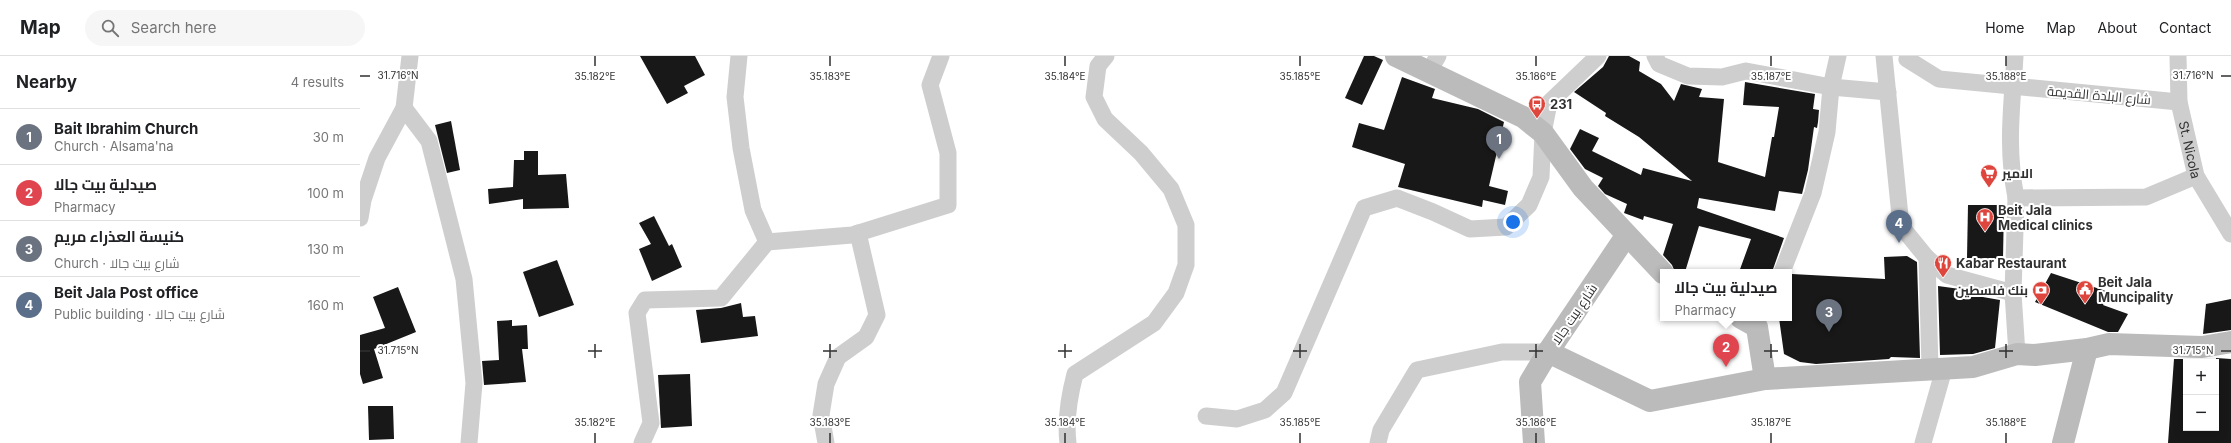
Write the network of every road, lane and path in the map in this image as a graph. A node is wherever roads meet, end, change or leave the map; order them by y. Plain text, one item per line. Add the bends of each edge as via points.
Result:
1 (410, 56) edge
2 (739, 56) edge
3 (941, 56) edge
4 (1106, 56) edge
5 (1396, 56) edge
6 (1598, 56) edge
7 (1655, 56) edge
8 (1838, 56) edge
9 (1884, 56) edge
10 (1908, 56) edge
11 (2016, 56) edge
12 (2178, 56) edge
13 (1433, 65) edge
14 (1831, 87) junction
15 (2013, 87) junction
16 (1888, 92) junction
17 (2179, 102) junction
18 (404, 108) junction
19 (1543, 133) junction
20 (366, 169) edge
21 (2196, 176) junction
22 (2016, 198) junction
23 (360, 218) edge
24 (858, 233) junction
25 (2231, 234) edge
26 (1626, 236) junction
27 (768, 242) junction
28 (1927, 258) junction
29 (1783, 269) edge
30 (1660, 270) edge
31 (2013, 293) junction
32 (1753, 321) edge
33 (2231, 342) edge
34 (2087, 350) junction
35 (1548, 352) junction
36 (2017, 354) junction
37 (1937, 368) junction
38 (1765, 379) junction
39 (1206, 416) dead end
40 (469, 443) edge
41 (642, 443) edge
42 (826, 443) edge
43 (1068, 443) edge
44 (1378, 443) edge
45 (1534, 443) edge
46 (1923, 443) edge
47 (2063, 443) edge

1 - 18 street
2 - 27 street via 735,97 741,148 753,210
3 - 24 street via 930,86 948,153 948,205
4 - 43 street via 1098,66 1094,97 1105,119 1141,153 1171,189 1186,226 1186,265 1176,293 1154,322 1075,374 1066,426
5 - 13 street
6 - 19 street via 1549,102
7 - 14 street via 1658,64 1688,76 1722,78 1746,71
8 - 14 street
9 - 16 street
10 - 15 street, شارع البلدة القديمة via 1907,58 1940,79
11 - 15 street
12 - 17 street, St. Nicola
13 - 19 street
14 - 16 street
14 - 29 street via 1827,132 1813,193
15 - 17 street, شارع البلدة القديمة
15 - 22 street via 2009,126 2011,171
16 - 28 street via 1901,226
17 - 21 street, St. Nicola
18 - 20 street via 377,158
18 - 40 street via 429,141 464,279 474,383
19 - 26 street via 1583,188
19 - 39 street via 1541,177 1528,204 1506,227 1470,229 1397,198 1364,208 1284,393 1265,410 1237,419
20 - 23 street
21 - 22 street via 2146,197
21 - 25 street, St. Nicola
22 - 31 street
24 - 27 street
24 - 42 street via 877,315 866,337 838,358 826,384 821,415
26 - 30 street
26 - 35 street, شارع بيت جالا
27 - 41 street via 721,298 645,300 637,313 651,423
28 - 31 street via 1948,275
28 - 37 street
31 - 36 street
32 - 38 street
33 - 34 street via 2202,347 2110,344
34 - 36 street via 2035,355
34 - 47 street
35 - 38 street via 1650,401
35 - 44 street via 1502,352 1417,370 1381,430
35 - 45 street, شارع بيت جالا via 1530,382
36 - 37 street via 1973,367
37 - 38 street
37 - 46 street

